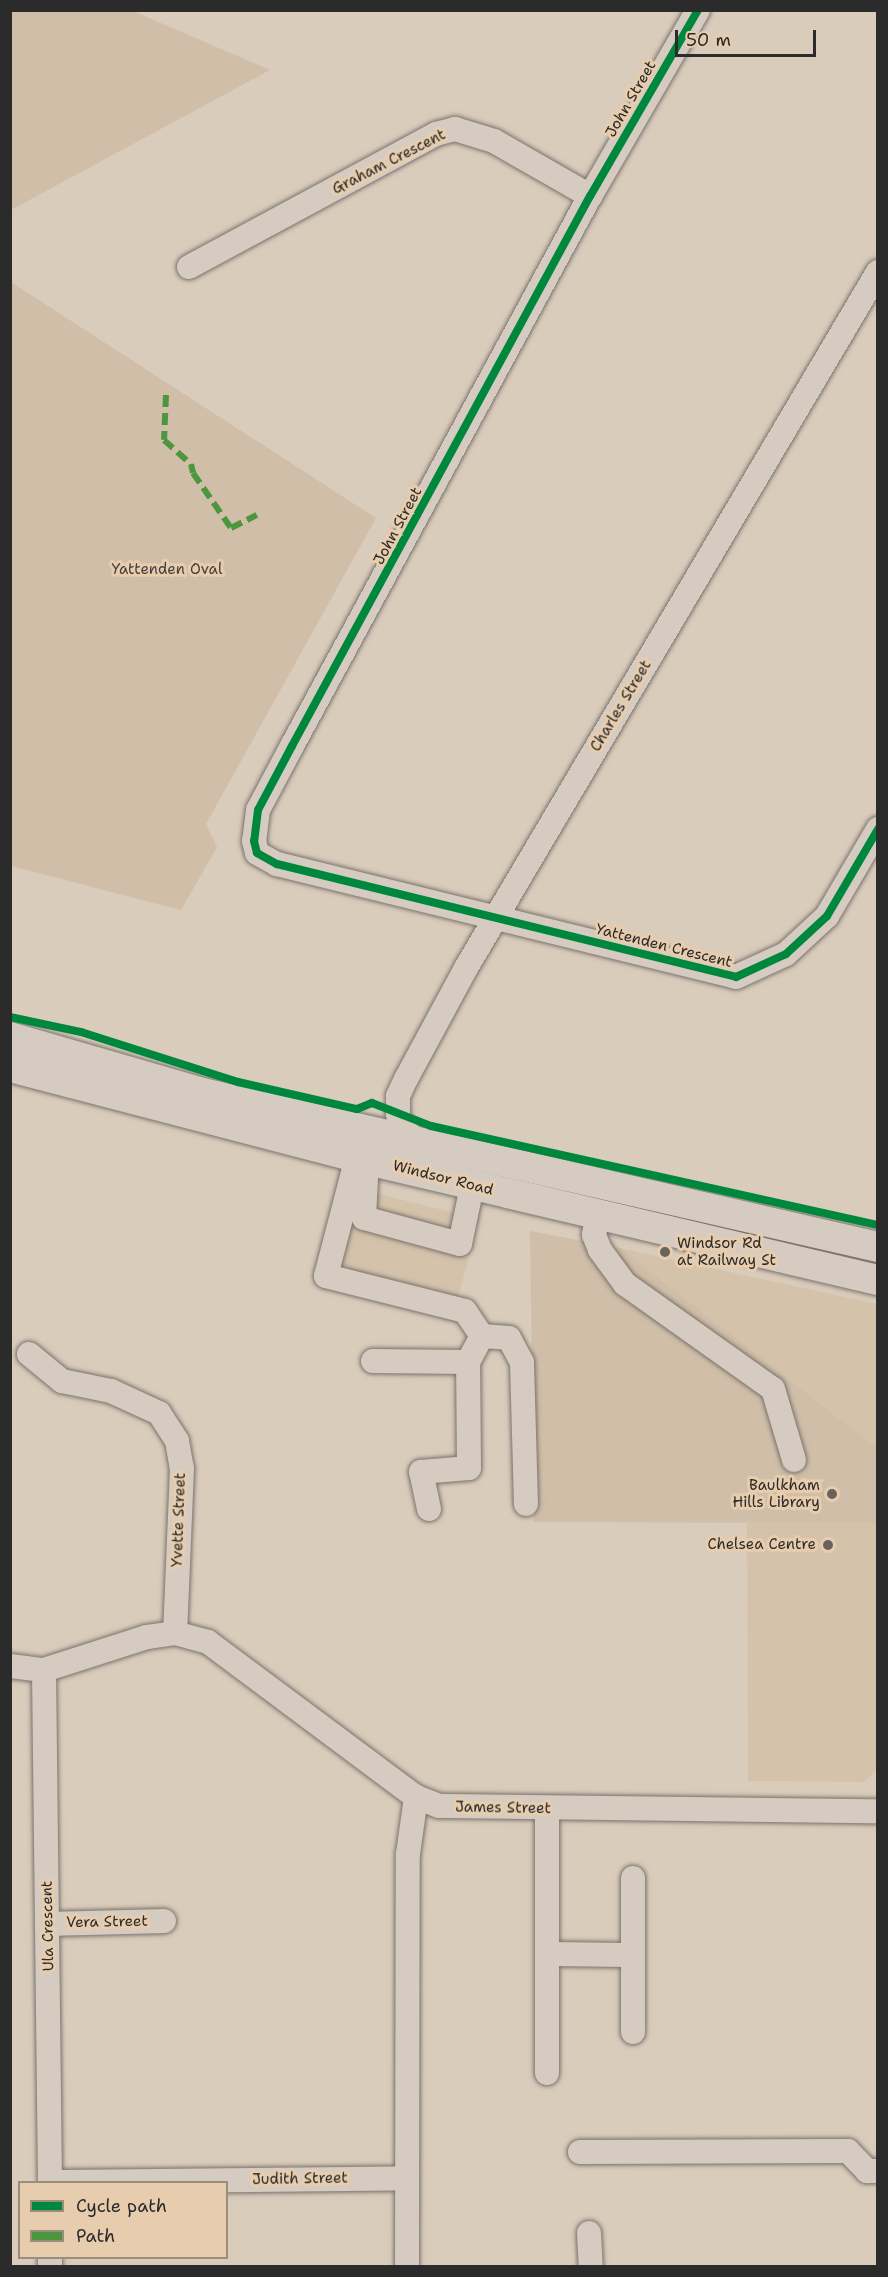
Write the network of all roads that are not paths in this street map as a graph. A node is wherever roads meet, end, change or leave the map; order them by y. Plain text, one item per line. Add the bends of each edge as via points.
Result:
1 (698, 10) edge
2 (590, 195) junction
3 (189, 267) dead end
4 (878, 272) edge
5 (878, 829) edge
6 (489, 917) junction
7 (10, 1037) edge
8 (10, 1066) edge
9 (418, 1142) junction
10 (362, 1158) junction
11 (472, 1185) junction
12 (597, 1216) junction
13 (878, 1248) edge
14 (878, 1280) edge
15 (482, 1336) junction
16 (29, 1354) dead end
17 (373, 1362) dead end
18 (468, 1362) junction
19 (794, 1460) dead end
20 (526, 1504) dead end
21 (429, 1509) dead end
22 (175, 1633) junction
23 (10, 1666) edge
24 (44, 1670) junction
25 (416, 1797) junction
26 (547, 1809) junction
27 (878, 1811) edge
28 (633, 1878) dead end
29 (164, 1921) dead end
30 (49, 1924) junction
31 (547, 1954) junction
32 (633, 1955) junction
33 (633, 2032) dead end
34 (547, 2073) dead end
35 (580, 2152) dead end
36 (878, 2171) edge
37 (406, 2178) junction
38 (50, 2181) edge
39 (139, 2181) edge
40 (589, 2234) dead end
41 (407, 2266) edge
42 (591, 2266) edge

1 - 2 street, John Street
2 - 3 street, Graham Crescent via 494,141 455,129 436,134
2 - 6 street, John Street via 292,746 258,810 254,826 257,853 266,860
4 - 6 street, Charles Street
5 - 6 street, Yattenden Crescent via 827,916 786,954 736,977
6 - 9 street, Charles Street via 398,1096 402,1128
7 - 9 main road, Windsor Road via 200,1092
8 - 10 main road, Windsor Road
9 - 13 main road, Windsor Road
10 - 11 main road, Windsor Road
10 - 11 street via 364,1218 460,1244
10 - 15 street via 326,1276 465,1311
11 - 12 main road, Windsor Road
12 - 14 main road, Windsor Road
12 - 19 street via 594,1235 600,1250 625,1284 773,1389
15 - 18 street
15 - 20 street via 509,1338 522,1362
16 - 22 street, Yvette Street via 62,1381 111,1390 159,1413 177,1441 182,1468
17 - 18 street
18 - 21 street via 469,1468 421,1472
22 - 24 street, James Street via 147,1637
22 - 25 street, James Street via 208,1642 232,1657
23 - 24 street
24 - 30 street, Ula Crescent
25 - 26 street, James Street via 440,1806 468,1809
25 - 37 street via 408,1854
26 - 27 street, James Street
26 - 31 street
28 - 32 street
29 - 30 street, Vera Street
30 - 38 street, Ula Crescent
31 - 32 street
31 - 34 street
32 - 33 street
35 - 36 street via 848,2151 867,2171
37 - 39 street, Judith Street
37 - 41 street
40 - 42 street

